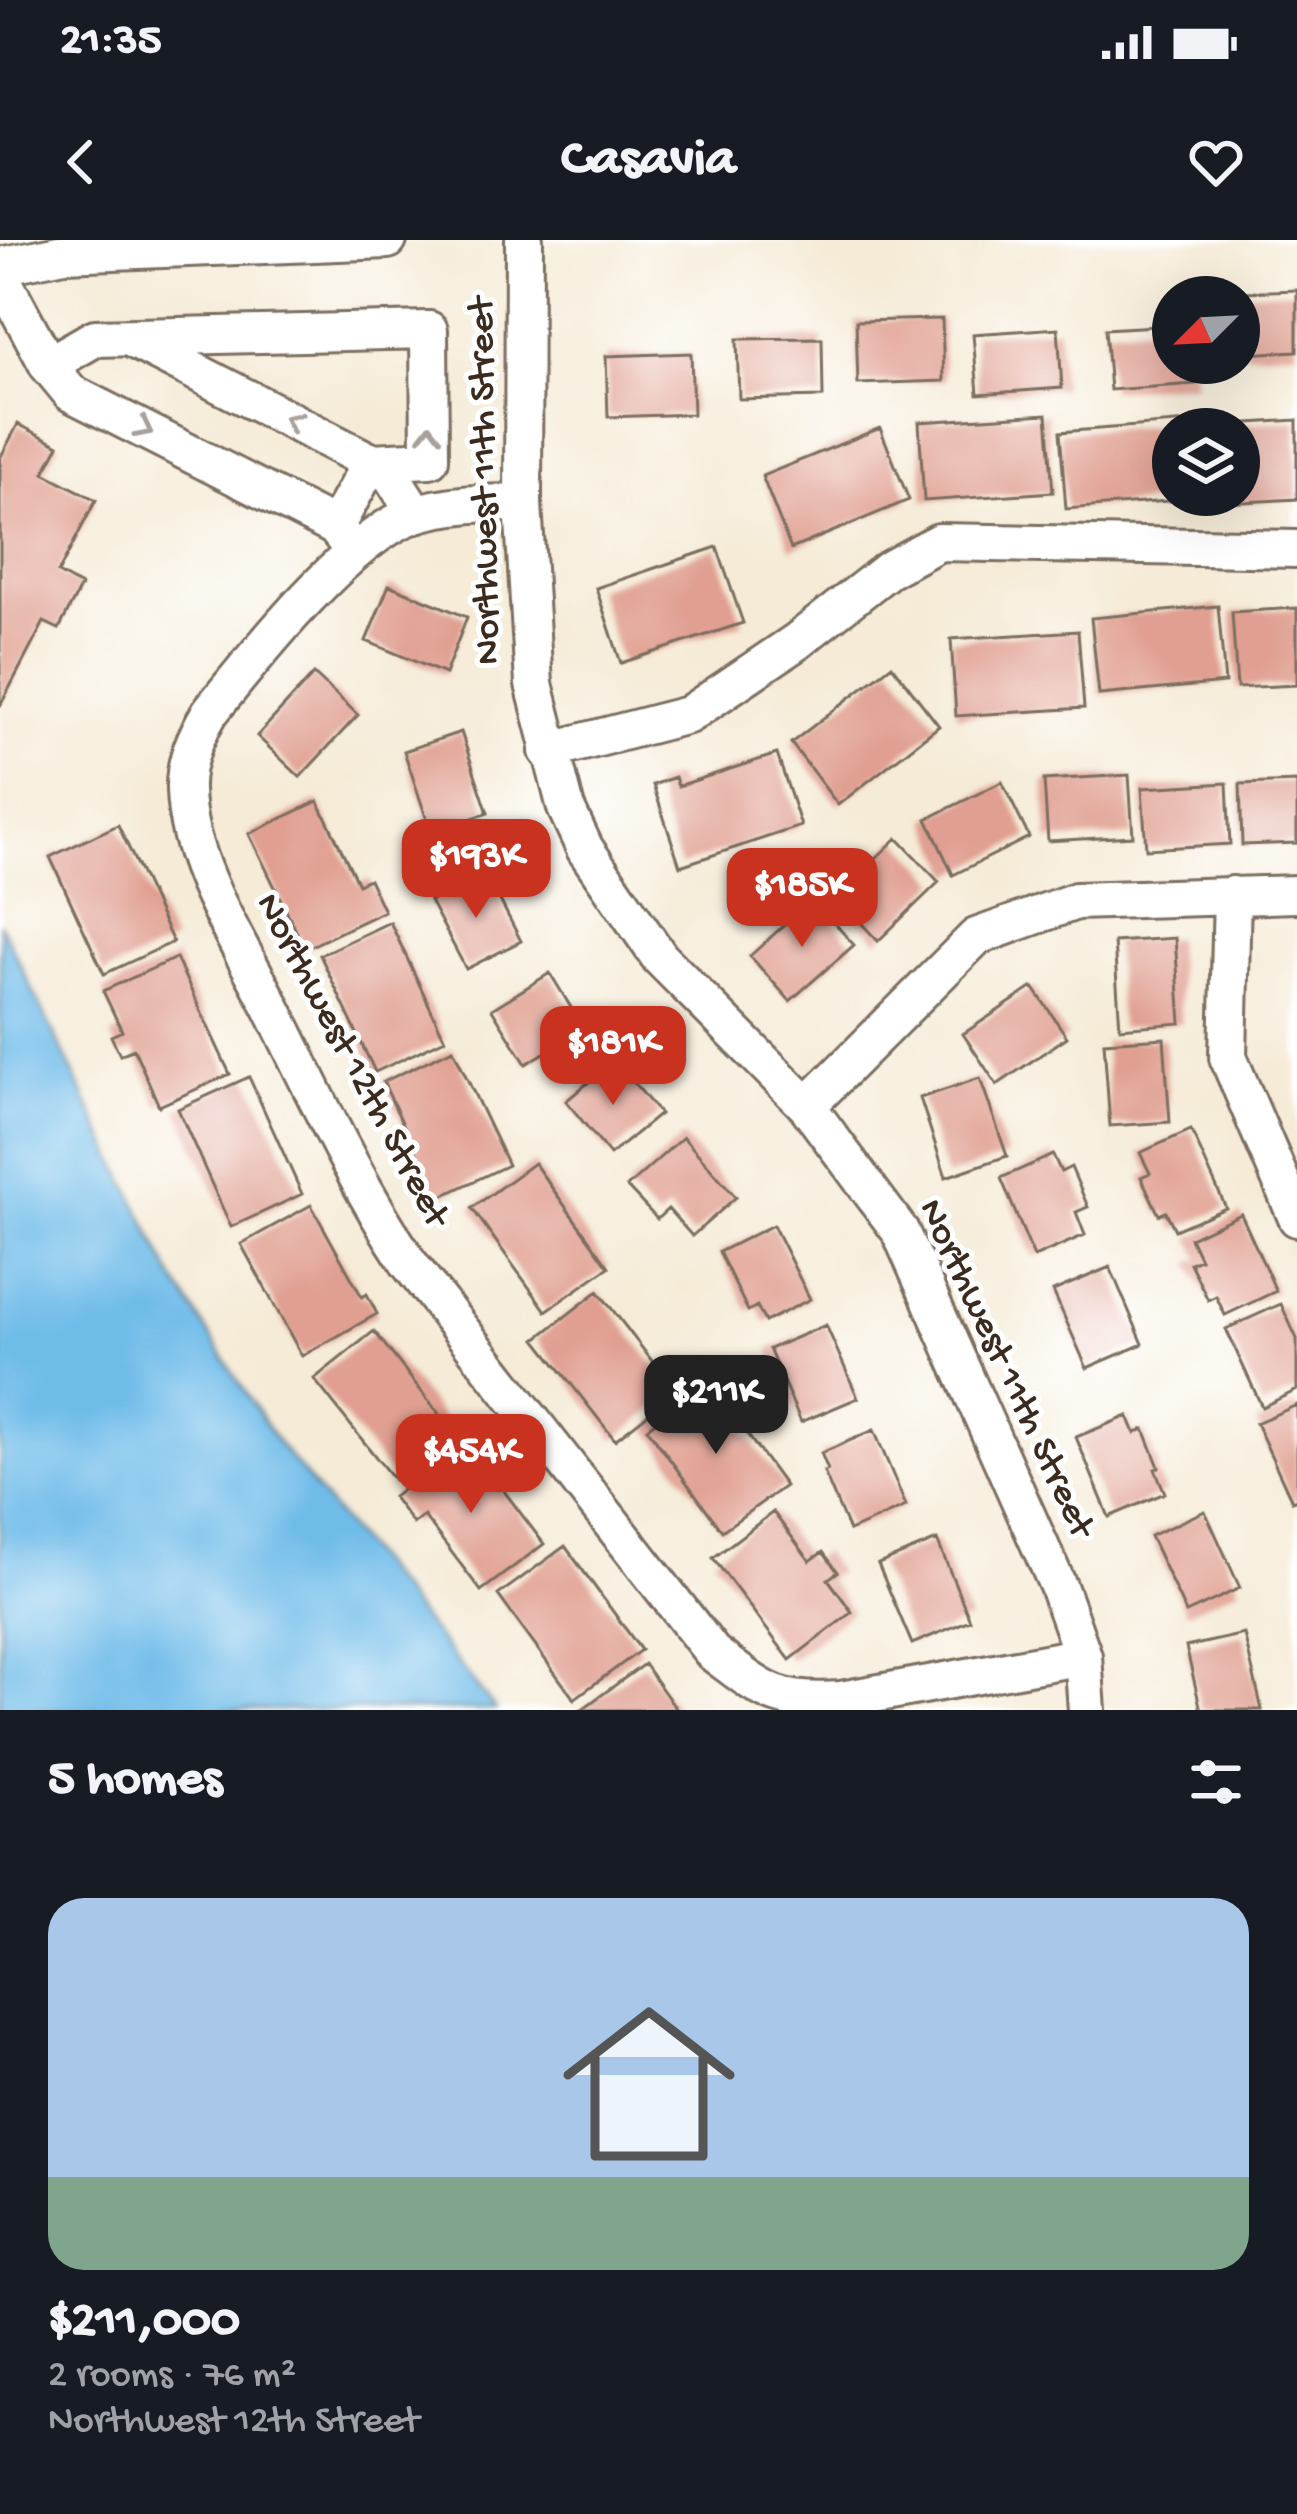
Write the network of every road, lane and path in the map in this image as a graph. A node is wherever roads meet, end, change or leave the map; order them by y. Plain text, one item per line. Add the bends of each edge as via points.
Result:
1 (388, 240) edge
2 (524, 240) edge
3 (64, 246) edge
4 (0, 271) edge
5 (128, 337) junction
6 (48, 365) junction
7 (371, 462) junction
8 (523, 503) junction
9 (416, 514) junction
10 (345, 539) junction
11 (1297, 549) edge
12 (548, 752) junction
13 (1297, 894) edge
14 (1232, 895) junction
15 (806, 1106) junction
16 (1297, 1218) edge
17 (1083, 1656) junction
18 (1088, 1710) edge

1 - 3 street
2 - 8 street, Northwest 11th Street
3 - 4 street
4 - 6 street
5 - 6 street via 95,338
7 -> 5 street
7 -> 5 street via 430,459 429,331
6 -> 10 street via 71,392
7 - 9 street via 391,475
7 - 10 street
8 - 9 street
8 - 12 street, Northwest 11th Street via 534,684
9 - 10 street via 367,539
10 - 17 street, Northwest 12th Street via 209,712 194,738 185,790 191,834 217,897 371,1207 713,1653 772,1696 841,1700
11 - 12 street via 939,542 688,715
12 - 15 street, Northwest 11th Street via 585,849 619,902 712,1015
13 - 14 street
14 - 15 street via 1076,901 976,938
14 - 16 street via 1228,1057
15 - 17 street, Northwest 11th Street via 900,1231 926,1282
17 - 18 street, Northwest 11th Street

